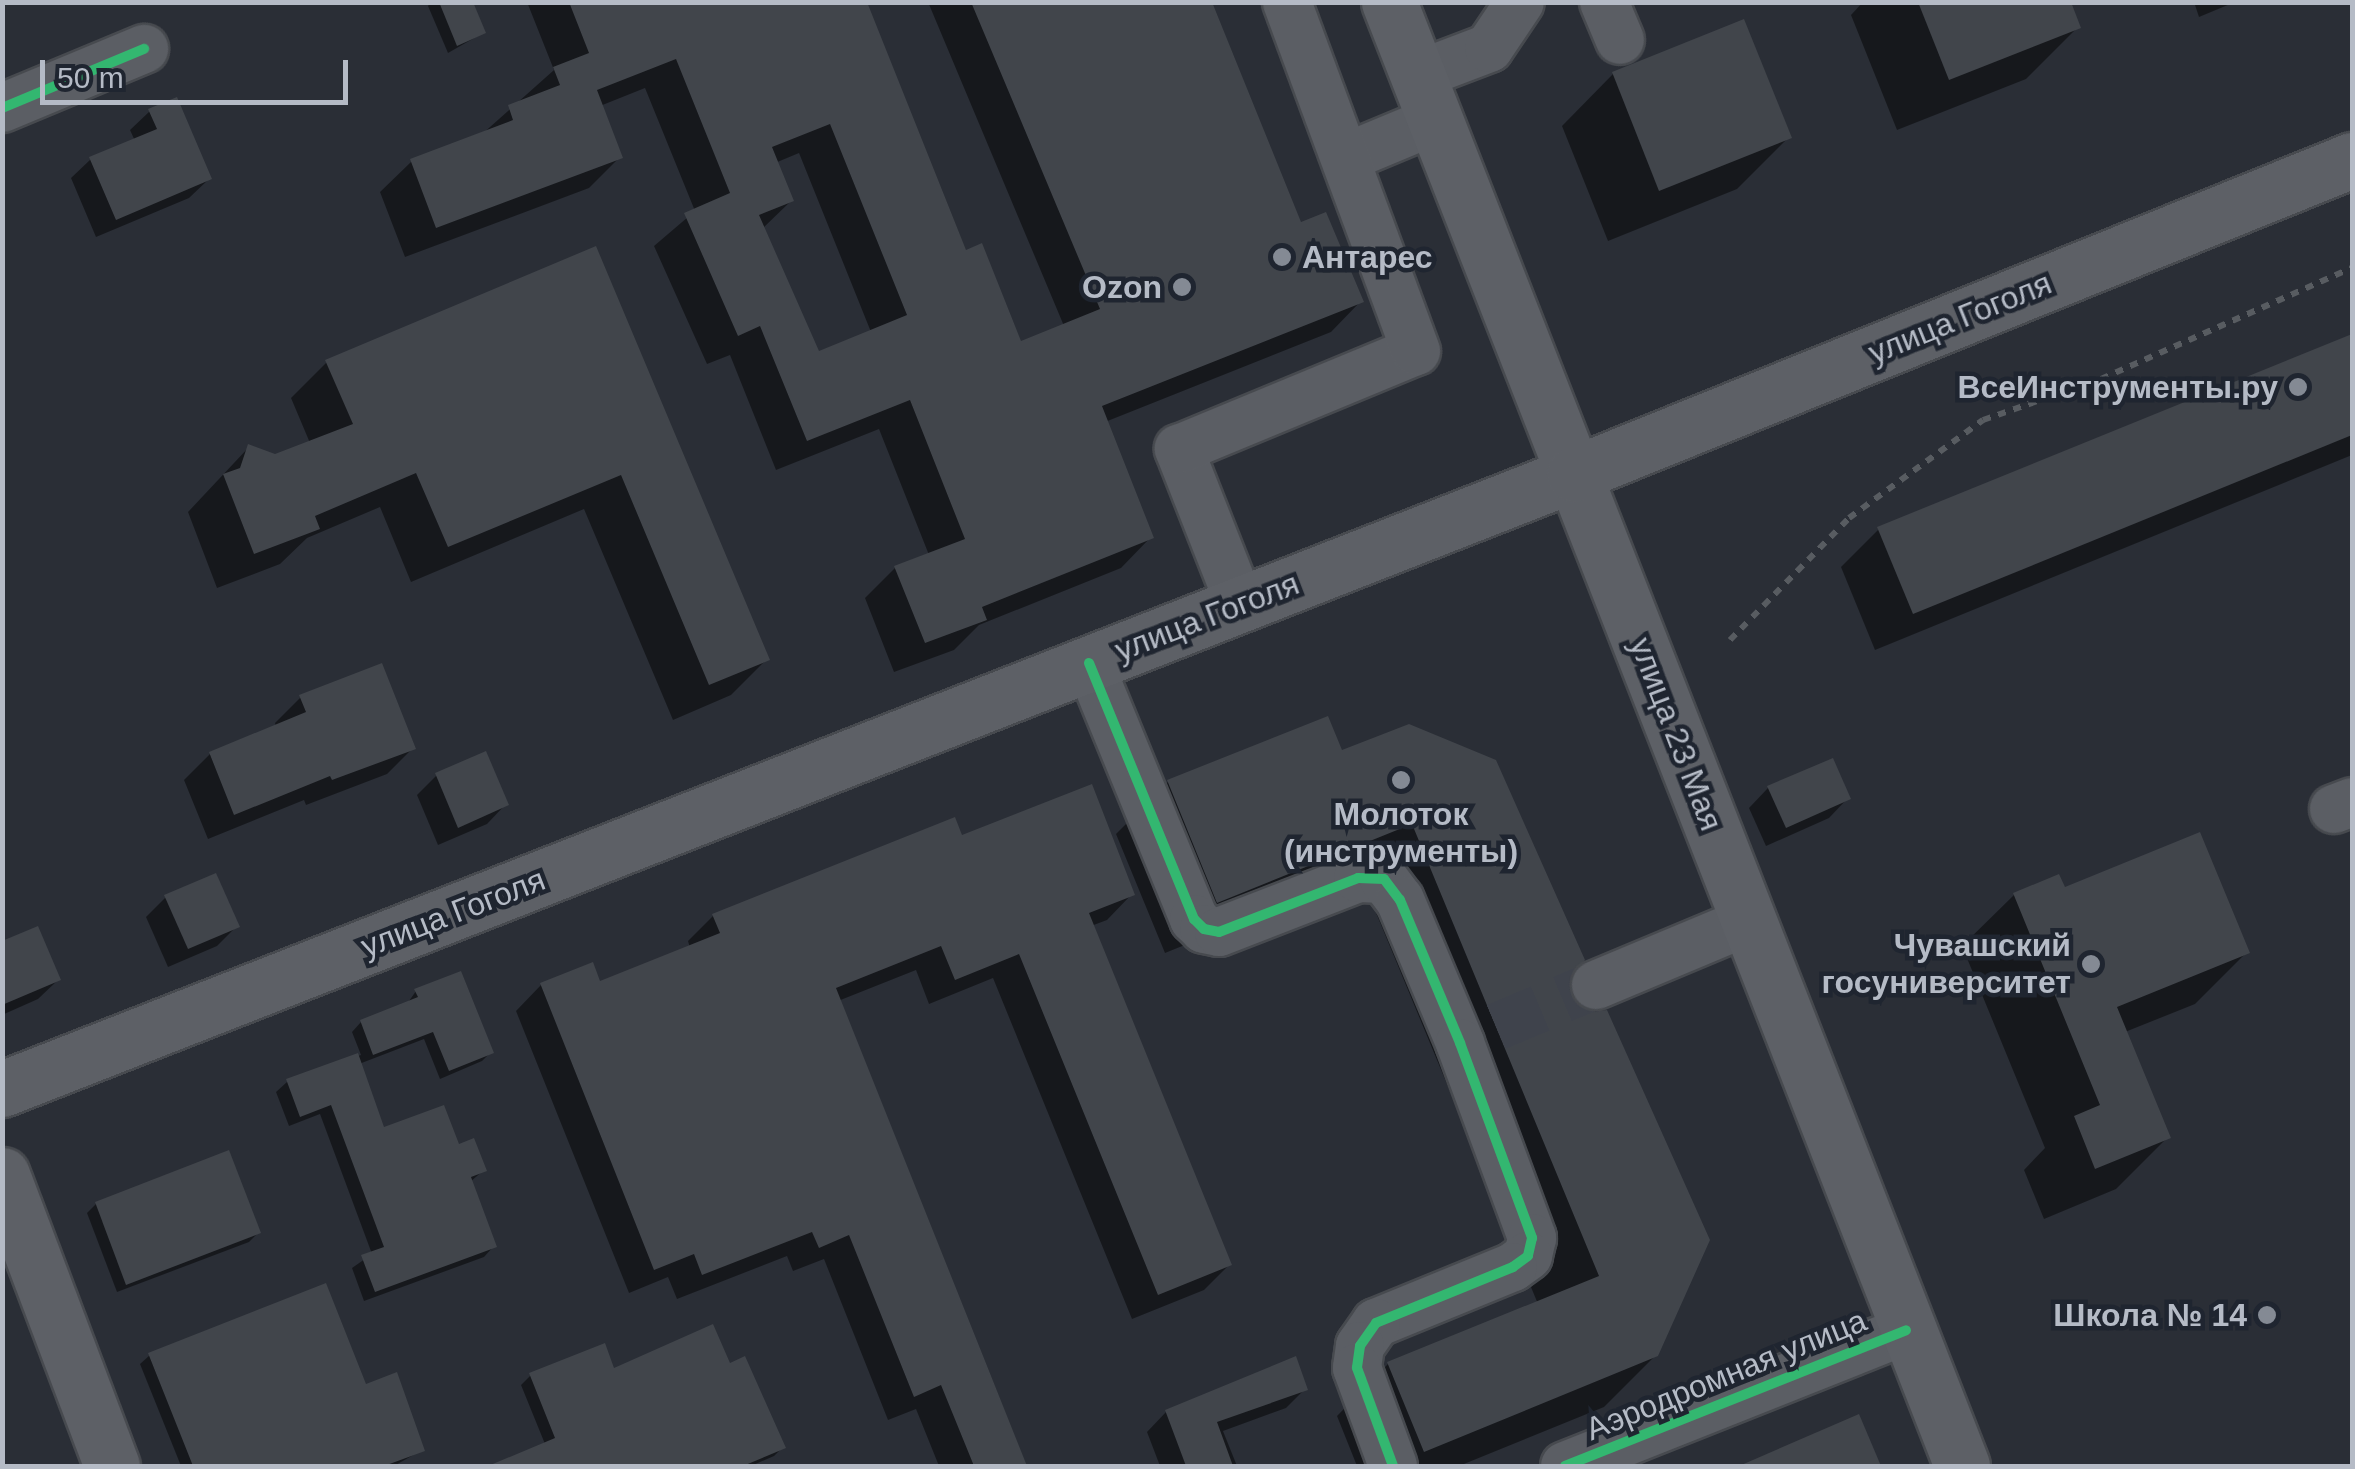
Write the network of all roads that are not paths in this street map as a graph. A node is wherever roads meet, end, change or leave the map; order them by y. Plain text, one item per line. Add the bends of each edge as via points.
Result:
1 (1287, 2) edge
2 (1389, 2) edge
3 (1520, 2) edge
4 (144, 49) dead end
5 (1427, 98) junction
6 (2, 108) edge
7 (1347, 157) junction
8 (2352, 160) edge
9 (1574, 474) junction
10 (1240, 604) junction
11 (1089, 663) junction
12 (1749, 920) junction
13 (1596, 985) tunnel mouth
14 (2, 1089) edge
15 (2, 1175) edge
16 (1906, 1330) junction
17 (112, 1466) edge
18 (1393, 1466) edge
19 (1564, 1466) edge
20 (1962, 1466) edge

1 - 7 street
2 - 5 main road, улица 23 Мая
3 - 5 street via 1488,48
4 - 6 street
5 - 7 street
5 - 9 main road, улица 23 Мая
7 - 10 street via 1416,351 1179,449
8 - 9 main road, улица Гоголя
9 - 10 main road, улица Гоголя
9 - 12 main road, улица 23 Мая
10 - 11 main road, улица Гоголя
11 - 14 main road, улица Гоголя
11 - 18 street via 1194,919 1204,929 1219,932 1358,878 1384,879 1478,1035 1532,1238 1528,1256 1513,1266 1376,1323 1360,1346 1357,1368
12 - 13 street
12 - 16 main road, улица 23 Мая
15 - 17 main road
16 - 19 street, Аэродромная улица
16 - 20 main road, улица 23 Мая

